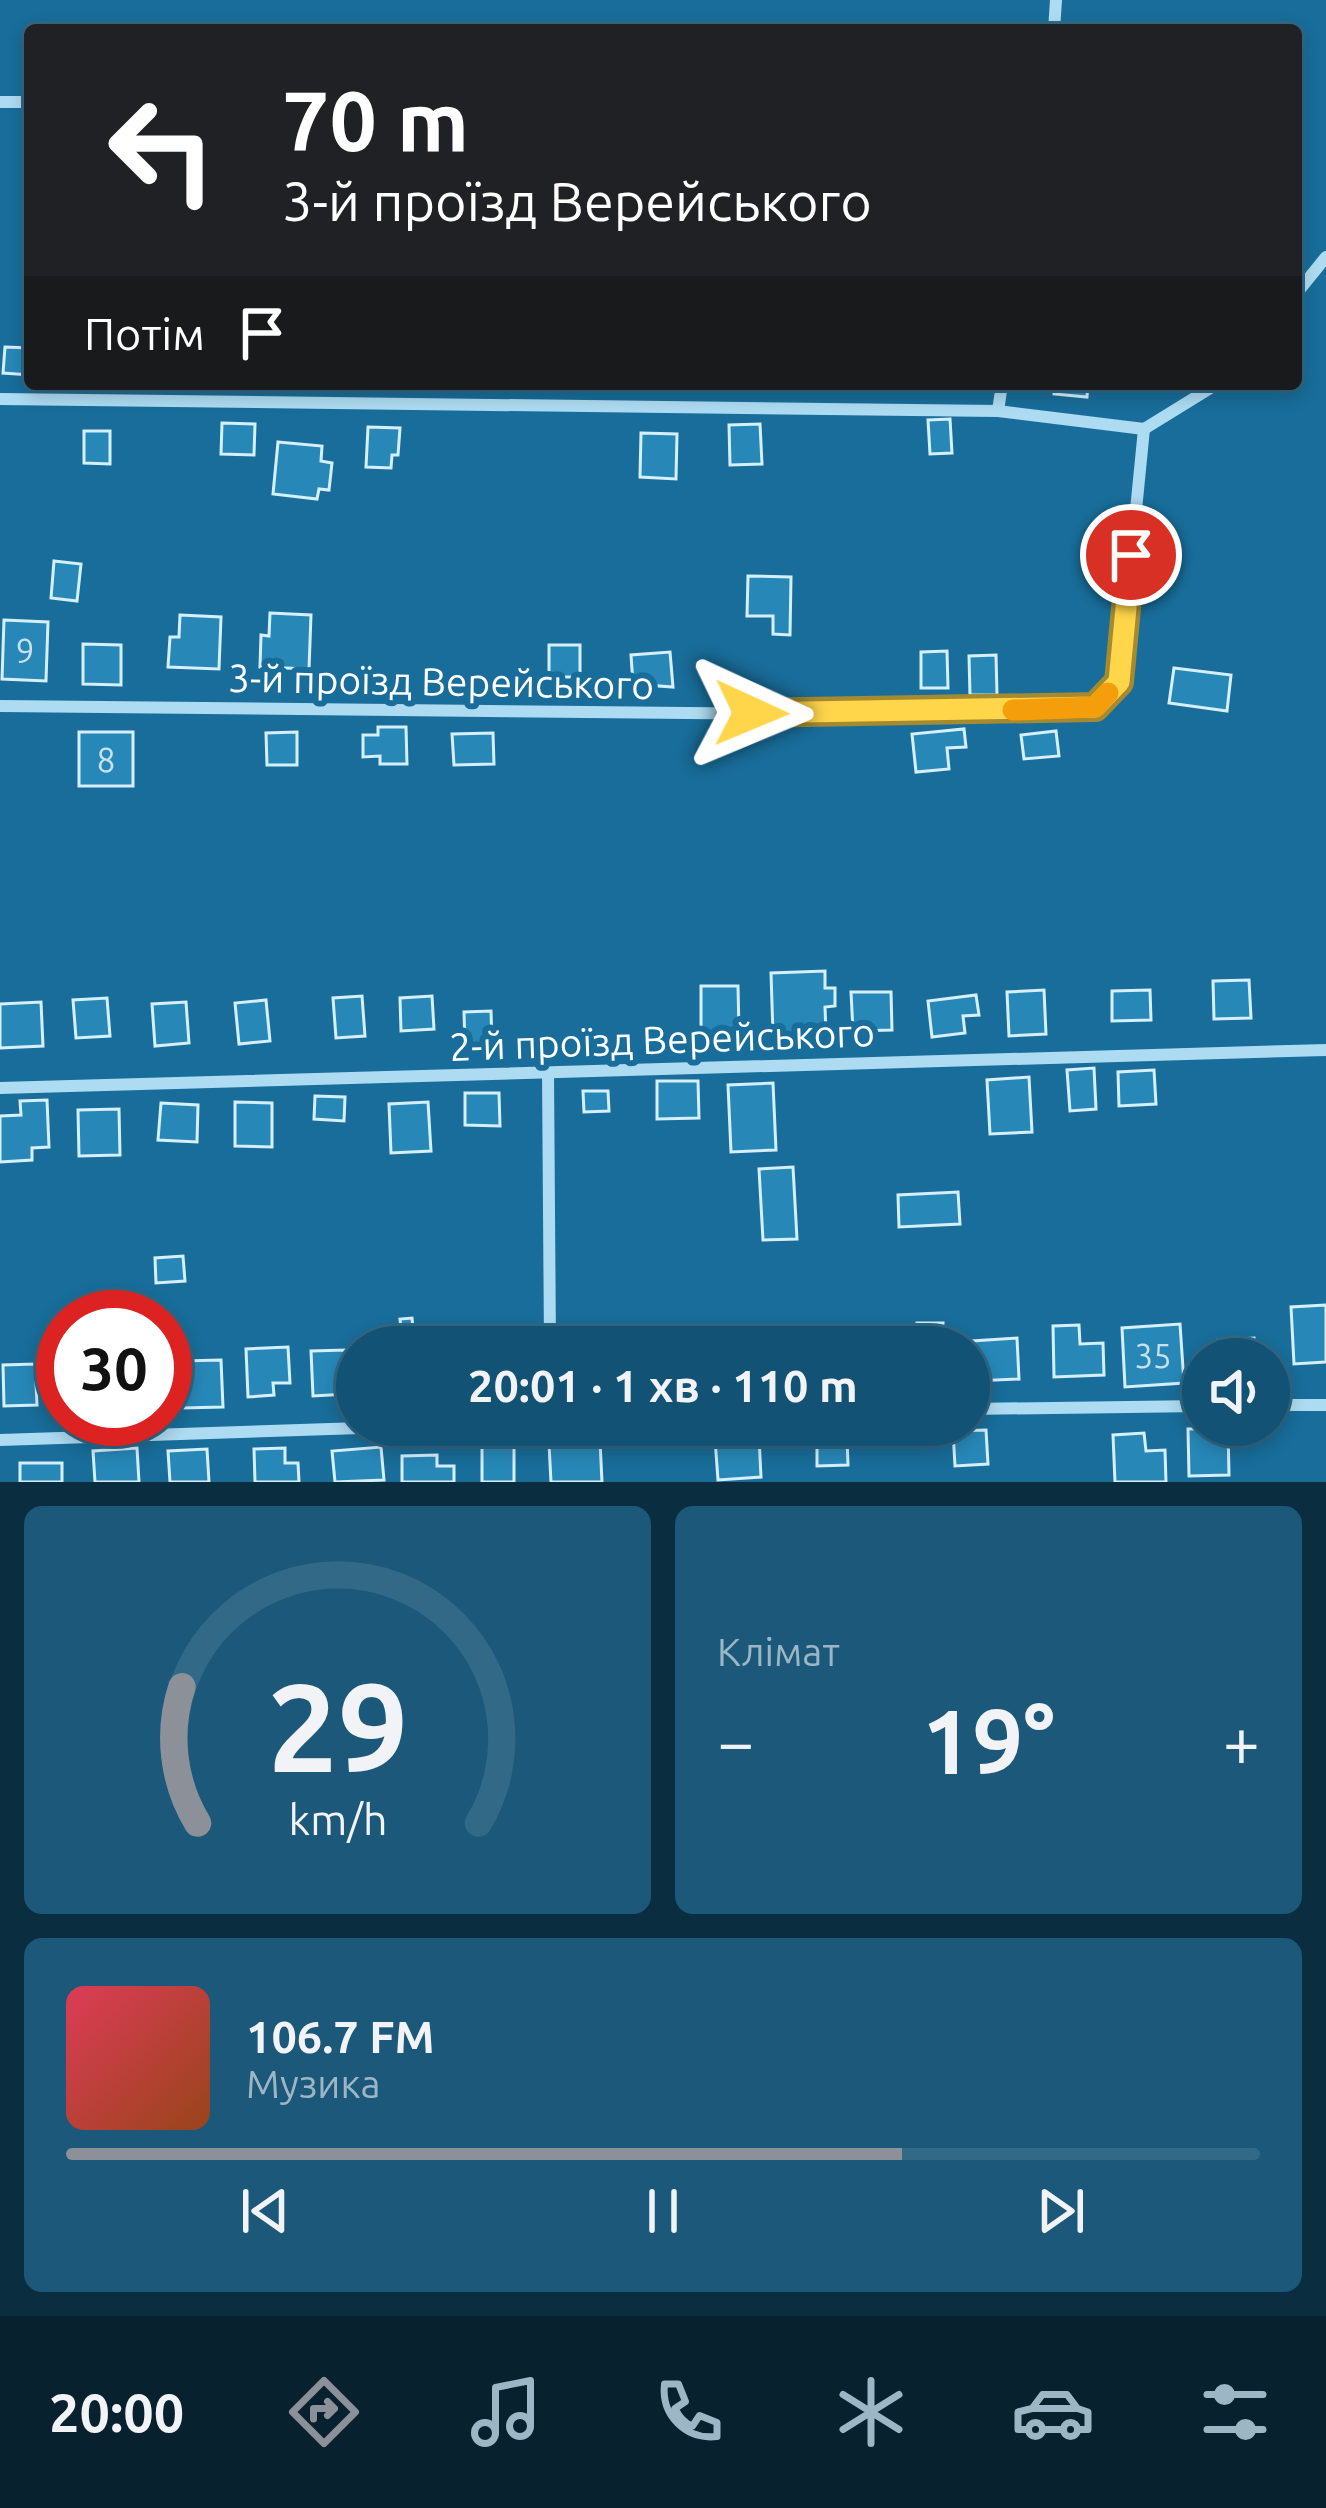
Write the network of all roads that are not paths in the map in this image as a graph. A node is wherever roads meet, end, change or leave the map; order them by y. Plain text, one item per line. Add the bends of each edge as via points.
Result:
1 (1326, 257) edge
2 (1302, 287) edge
3 (1001, 390) edge
4 (1207, 390) edge
5 (0, 399) edge
6 (998, 411) junction
7 (1144, 429) junction
8 (0, 706) edge
9 (1326, 1050) edge
10 (548, 1073) junction
11 (0, 1088) edge
12 (550, 1326) edge
13 (1290, 1405) edge
14 (1326, 1405) edge
15 (1182, 1406) edge
16 (990, 1409) edge
17 (336, 1429) edge
18 (0, 1440) edge

1 - 2 street
3 - 6 street
4 - 7 street
5 - 6 street
6 - 7 street
7 - 8 street, 3-й проїзд Верейського via 1119,682 1095,707 891,715
9 - 10 street, 2-й проїзд Верейського
10 - 11 street, 2-й проїзд Верейського
10 - 12 street
13 - 14 street
15 - 16 street
17 - 18 street

